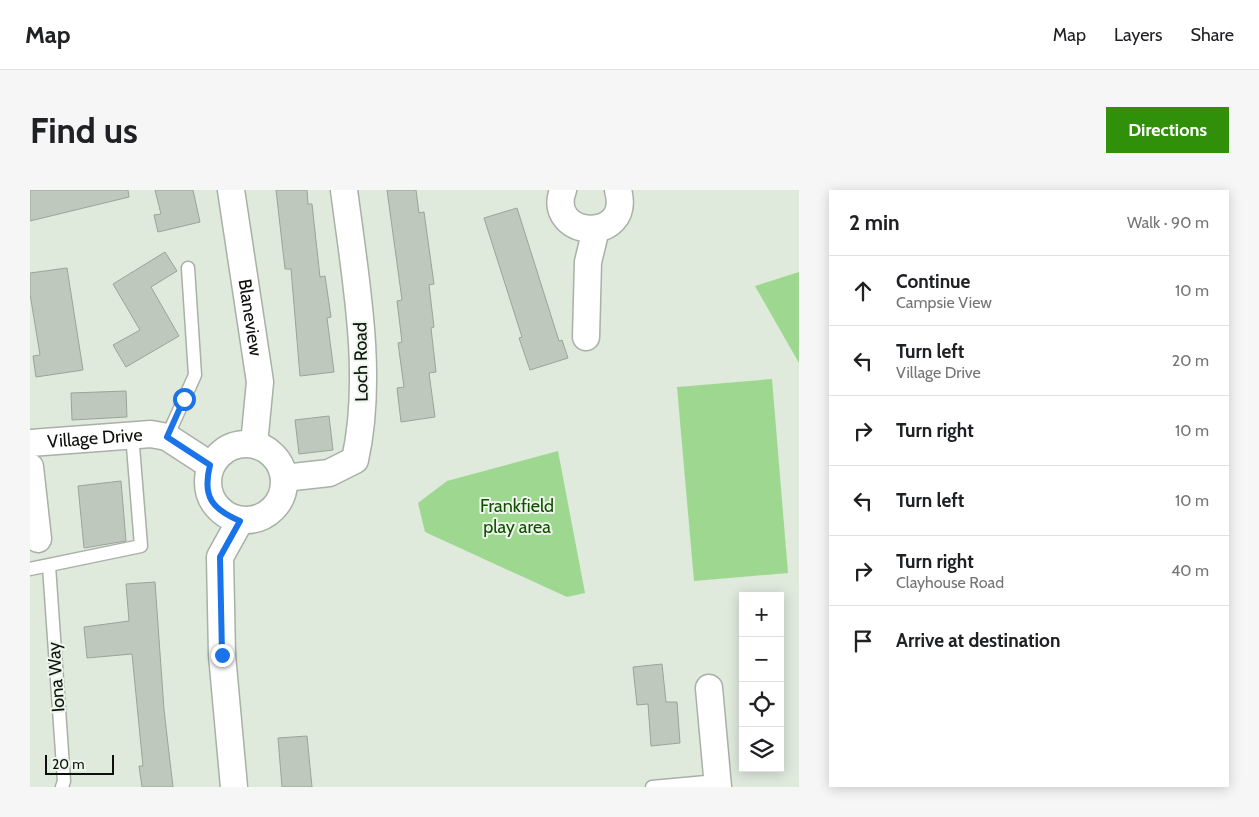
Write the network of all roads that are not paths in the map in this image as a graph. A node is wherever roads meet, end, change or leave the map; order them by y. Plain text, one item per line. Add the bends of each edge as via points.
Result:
1 (231, 190) edge
2 (344, 190) edge
3 (563, 190) edge
4 (618, 190) edge
5 (596, 230) junction
6 (188, 268) dead end
7 (586, 337) dead end
8 (132, 434) junction
9 (167, 437) junction
10 (30, 443) edge
11 (254, 444) junction
12 (210, 465) junction
13 (30, 467) edge
14 (284, 478) junction
15 (240, 521) junction
16 (38, 539) dead end
17 (49, 566) junction
18 (30, 569) edge
19 (709, 688) dead end
20 (718, 784) edge
21 (62, 787) edge
22 (234, 787) edge
23 (652, 787) edge

1 - 11 street, Blaneview via 260,382
2 - 14 street, Loch Road via 361,322 362,430 355,460 329,473
3 - 5 street via 561,204 569,221 586,230
4 - 5 street via 618,211 605,226
5 - 7 street via 588,262
6 - 9 lane via 196,375
8 - 9 street, Village Drive
8 - 10 street, Village Drive
8 - 17 lane via 141,546
9 - 12 street, Village Drive
11 - 12 street via 228,447
11 - 14 street via 264,447 280,464
12 - 15 street via 206,480 209,496 221,513
13 - 16 street
14 - 15 street via 282,496 274,509 259,519
15 - 22 street via 220,557 222,655
17 - 18 lane
17 - 21 lane, Iona Way
19 - 20 street
20 - 23 lane

